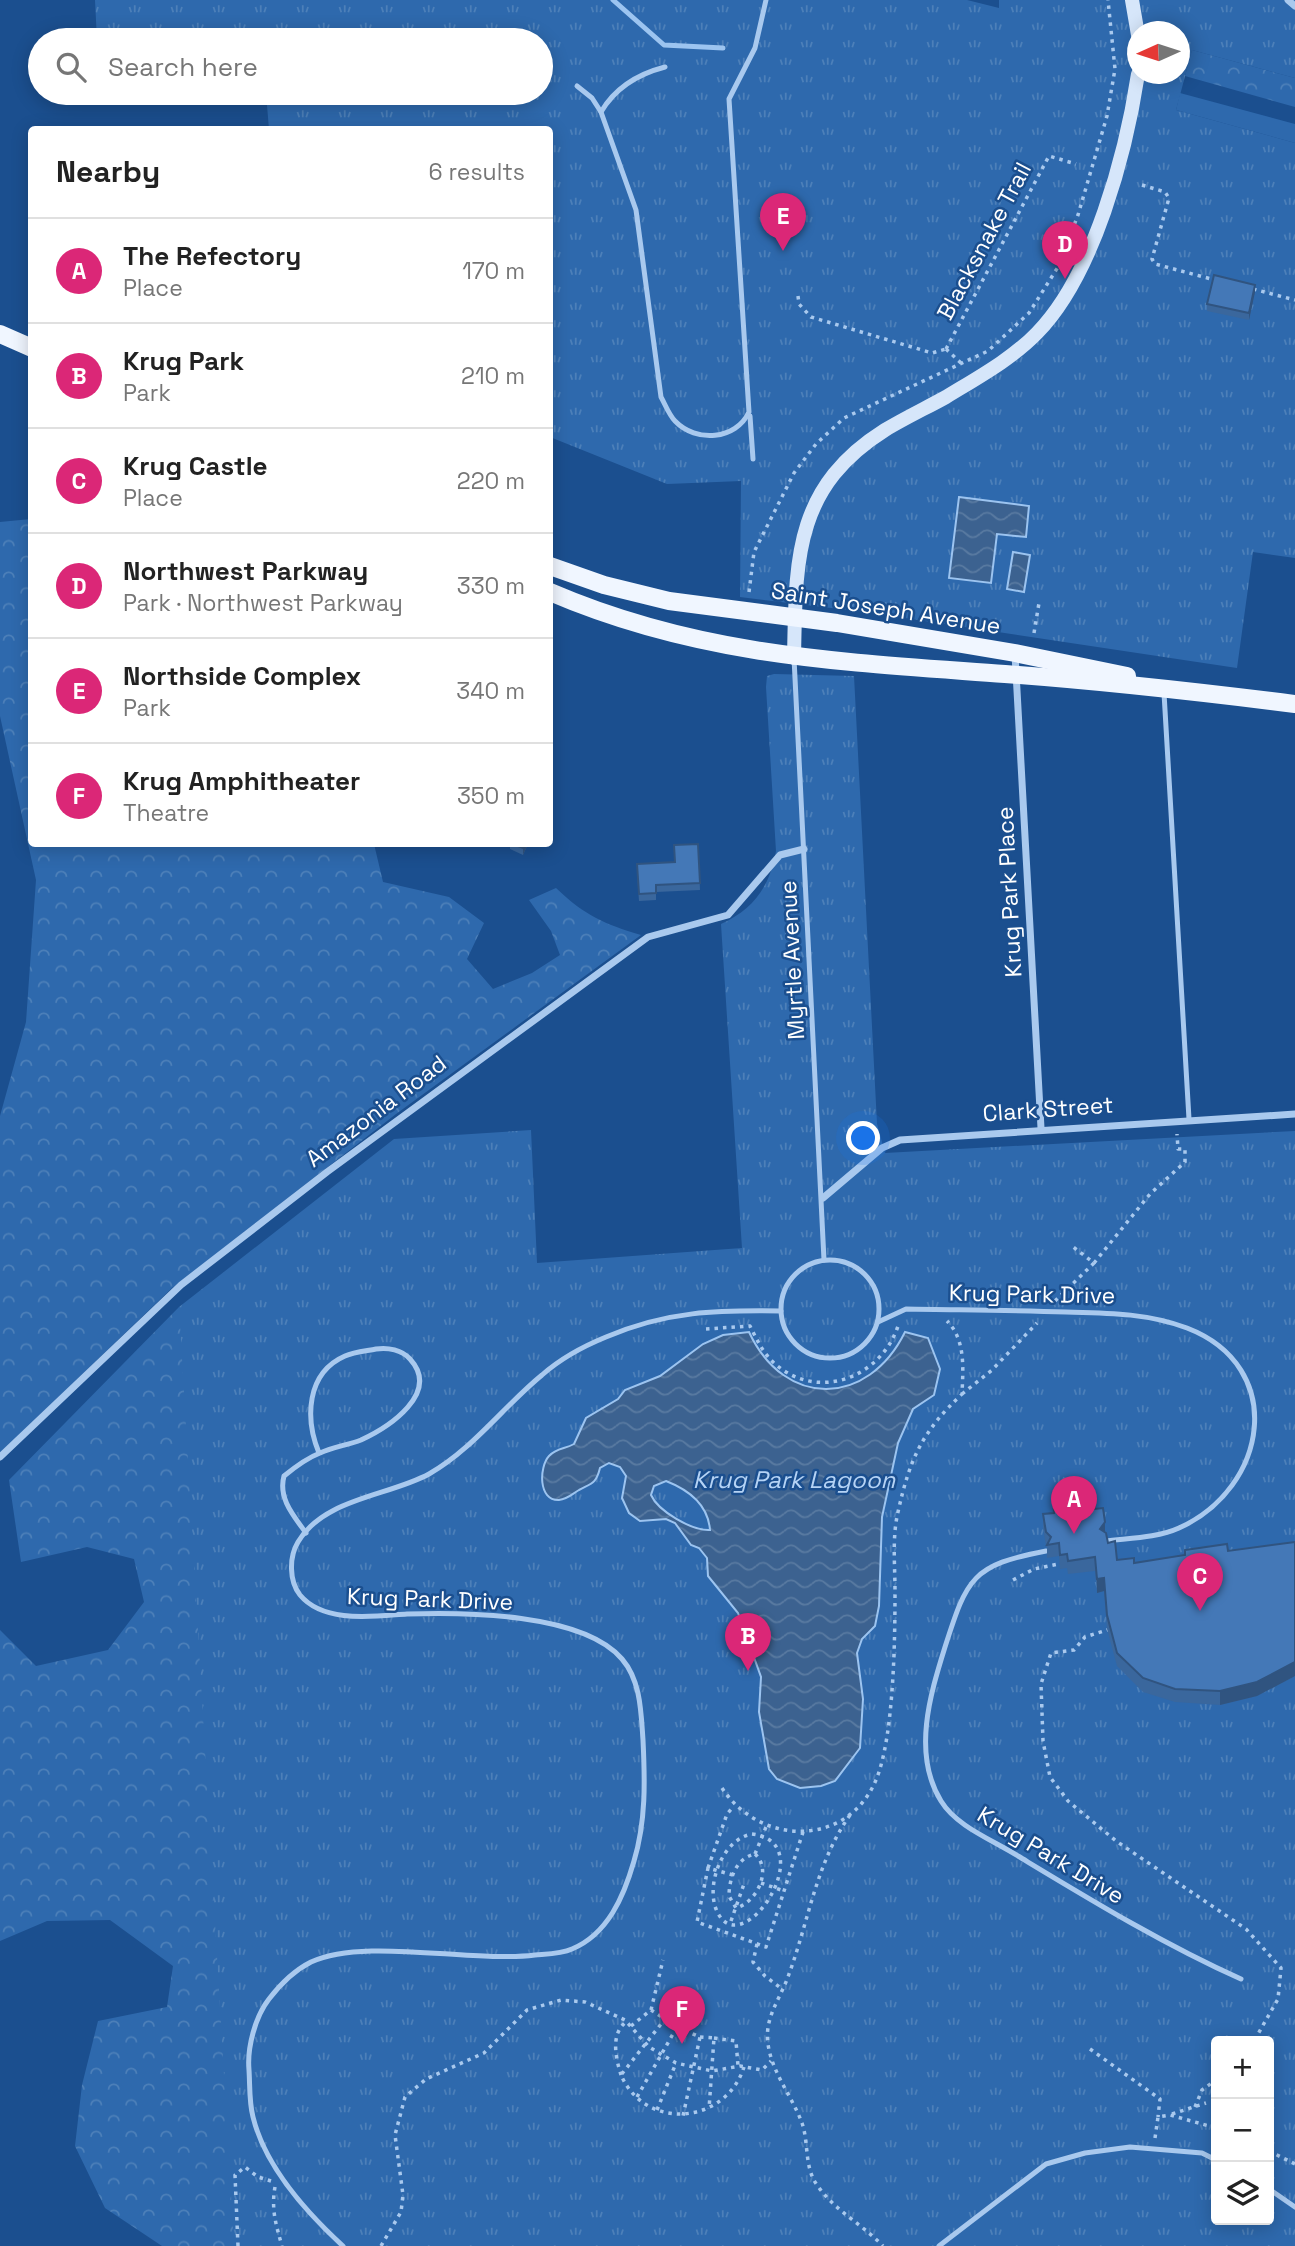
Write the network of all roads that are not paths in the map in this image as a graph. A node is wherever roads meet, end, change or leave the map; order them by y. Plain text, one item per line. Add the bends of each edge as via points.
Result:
1 (766, 0) edge
2 (1132, 0) edge
3 (1288, 0) edge
4 (1295, 6) edge
5 (1136, 21) edge
6 (665, 67) dead end
7 (1136, 84) edge
8 (578, 86) dead end
9 (601, 112) junction
10 (0, 334) edge
11 (28, 346) edge
12 (749, 412) junction
13 (753, 459) dead end
14 (553, 567) edge
15 (553, 593) edge
16 (794, 618) junction
17 (1015, 653) junction
18 (794, 658) junction
19 (1016, 675) junction
20 (1164, 689) junction
21 (1216, 694) junction
22 (1295, 704) edge
23 (804, 849) junction
24 (1295, 1114) edge
25 (1189, 1119) junction
26 (1041, 1128) junction
27 (823, 1198) junction
28 (824, 1260) junction
29 (781, 1311) junction
30 (878, 1322) junction
31 (319, 1453) junction
32 (0, 1457) edge
33 (306, 1533) junction
34 (1105, 1541) edge
35 (1046, 1551) edge
36 (1241, 1979) dead end
37 (1211, 2158) edge
38 (1274, 2192) edge
39 (1295, 2207) edge
40 (343, 2246) edge
41 (939, 2246) edge

1 - 12 lane via 755,48 729,99
2 - 5 street
3 - 4 street
6 - 9 lane via 642,73 609,98
7 - 16 street via 1099,222 1065,299 1037,333 1001,361 884,431 839,467 814,504 800,544
8 - 9 lane
9 - 12 lane via 636,210 661,397 674,420 691,432 709,436 731,432 743,424
10 - 11 main road
12 - 13 lane
14 - 16 main road, Saint Joseph Avenue via 669,601
15 - 18 main road, Saint Joseph Avenue via 677,637
16 - 17 main road, Saint Joseph Avenue
16 - 18 street
17 - 19 street, Krug Park Place
17 - 21 main road, Saint Joseph Avenue
18 - 19 main road, Saint Joseph Avenue
18 - 23 lane, Myrtle Avenue
19 - 20 main road, Saint Joseph Avenue
19 - 26 street, Krug Park Place
20 - 21 main road, Saint Joseph Avenue
20 - 25 lane
21 - 22 main road, Saint Joseph Avenue
23 - 27 lane, Myrtle Avenue
23 - 32 street, Amazonia Road via 780,855 728,915 648,937 327,1172 181,1285
24 - 25 street, Clark Street
25 - 26 street, Clark Street
26 - 27 street, Clark Street via 900,1140 882,1147
27 - 28 lane, Myrtle Avenue
28 - 29 lane via 807,1265 793,1277
28 - 30 lane via 843,1261 873,1284 879,1302
29 - 30 lane via 783,1325 799,1348 825,1359 852,1353 869,1340
29 - 33 lane, Krug Park Drive via 709,1309 610,1335 544,1373 429,1474 359,1499 321,1518
30 - 34 lane, Krug Park Drive via 906,1309 1141,1315 1189,1329 1228,1353 1255,1408 1253,1447 1241,1468 1223,1495 1178,1529
31 - 31 lane via 360,1440 392,1423 415,1399 421,1381 418,1367 405,1353 384,1348 345,1356 326,1369 313,1387 310,1426
31 - 33 lane via 284,1476 281,1488
33 - 40 lane, Krug Park Drive via 298,1540 290,1565 299,1594 315,1606 364,1617 512,1617 587,1636 621,1657 636,1681 645,1769 643,1824 621,1902 596,1934 569,1951 527,1956 377,1951 334,1956 310,1963 278,1987 262,2007 248,2056 253,2117 277,2171
35 - 36 lane, Krug Park Drive via 1007,1558 982,1572 962,1595 925,1726 930,1770 941,1802 966,1826 1098,1906
37 - 41 lane via 1153,2148 1085,2153 1046,2164
38 - 39 lane

